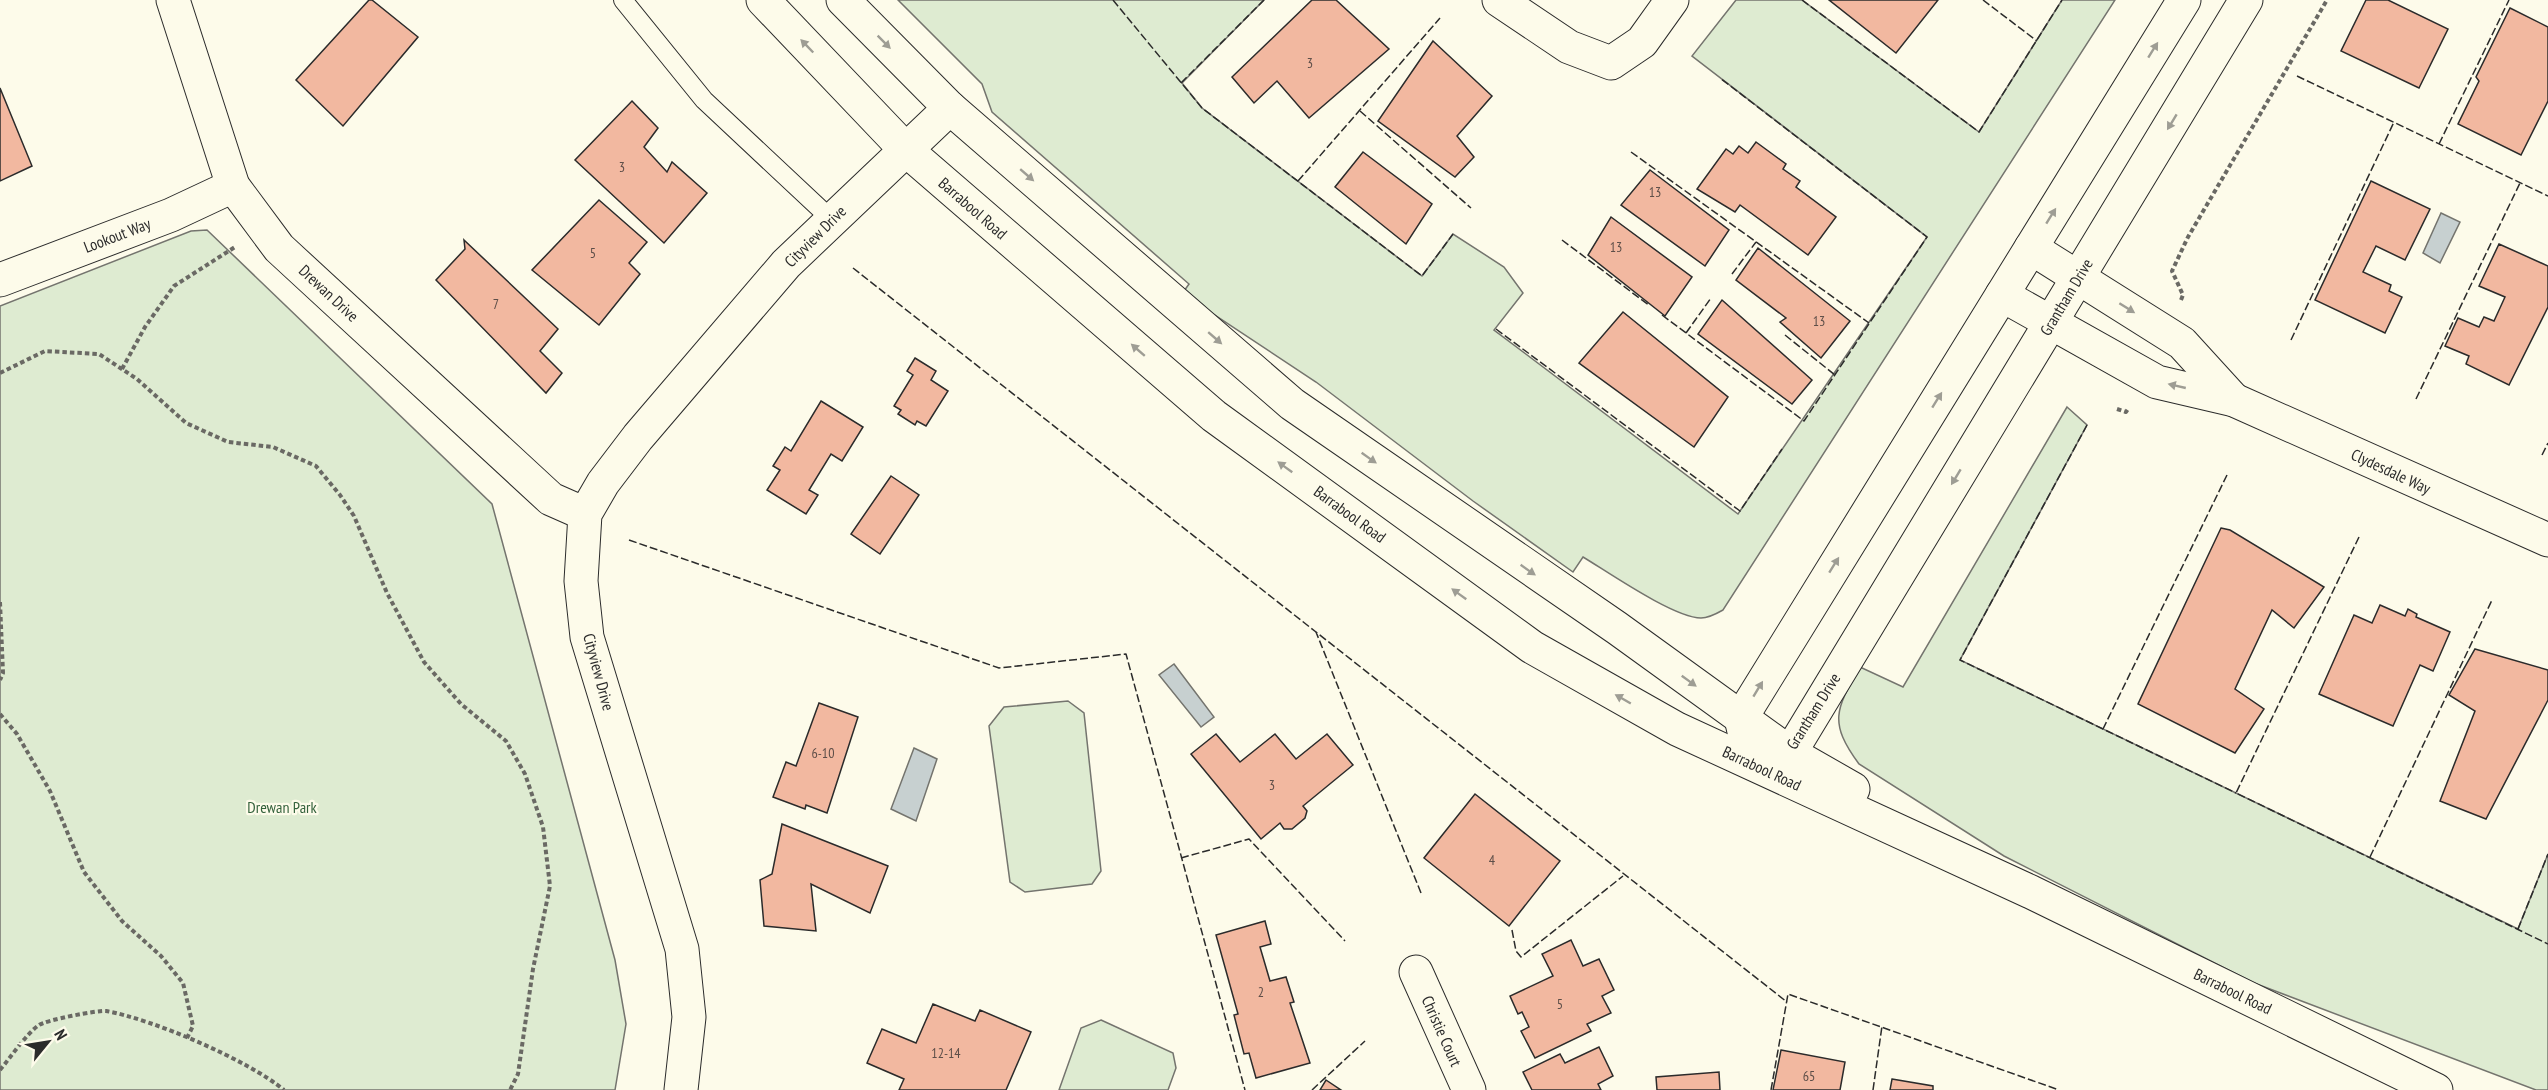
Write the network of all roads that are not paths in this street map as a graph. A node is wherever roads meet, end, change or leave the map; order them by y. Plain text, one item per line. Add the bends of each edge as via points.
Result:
1 (173, 0) edge
2 (623, 0) edge
3 (763, 0) edge
4 (843, 0) edge
5 (1499, 0) edge
6 (1672, 0) edge
7 (2184, 0) edge
8 (2246, 0) edge
9 (950, 108) junction
10 (905, 149) junction
11 (233, 186) junction
12 (831, 219) junction
13 (2031, 248) junction
14 (2078, 278) junction
15 (0, 280) edge
16 (2002, 295) junction
17 (2050, 323) junction
18 (2234, 399) junction
19 (585, 514) junction
20 (2548, 540) edge
21 (1741, 718) junction
22 (1790, 753) junction
23 (1750, 763) junction
24 (2031, 892) junction
25 (1416, 972) dead end
26 (681, 1090) edge
27 (1469, 1090) edge
28 (2436, 1090) edge

1 - 11 street, Drewan Drive
2 - 12 lane via 704,100
10 -> 3 street, Barrabool Road
4 -> 9 street, Barrabool Road
5 - 6 street via 1569,47 1611,63 1642,42
13 -> 7 street
8 -> 14 street, Grantham Drive
9 - 10 street, Cityview Drive
9 -> 21 street, Barrabool Road via 1292,405
10 - 12 street, Cityview Drive
23 -> 10 street, Barrabool Road via 1677,729 1532,647 1503,626 1215,416
11 - 15 street, Lookout Way via 171,215
11 - 19 street, Drewan Drive via 288,256 551,499
12 - 19 street, Cityview Drive via 786,264 638,437
13 - 14 street, Clydesdale Way
13 - 16 street
14 - 17 street, Grantham Drive
14 -> 18 street, Clydesdale Way via 2182,343
16 - 17 street, Clydesdale Way
21 -> 16 street
18 -> 17 street, Clydesdale Way via 2157,382
17 -> 22 street, Grantham Drive
18 - 20 street, Clydesdale Way
19 - 26 street, Cityview Drive via 581,581 587,637 682,948 689,1017
21 - 22 street, Barrabool Road
21 - 23 street
22 - 23 street, Grantham Drive
22 - 24 street, Barrabool Road
23 - 24 street, Barrabool Road
24 - 28 street, Barrabool Road
25 - 27 street, Christie Court

